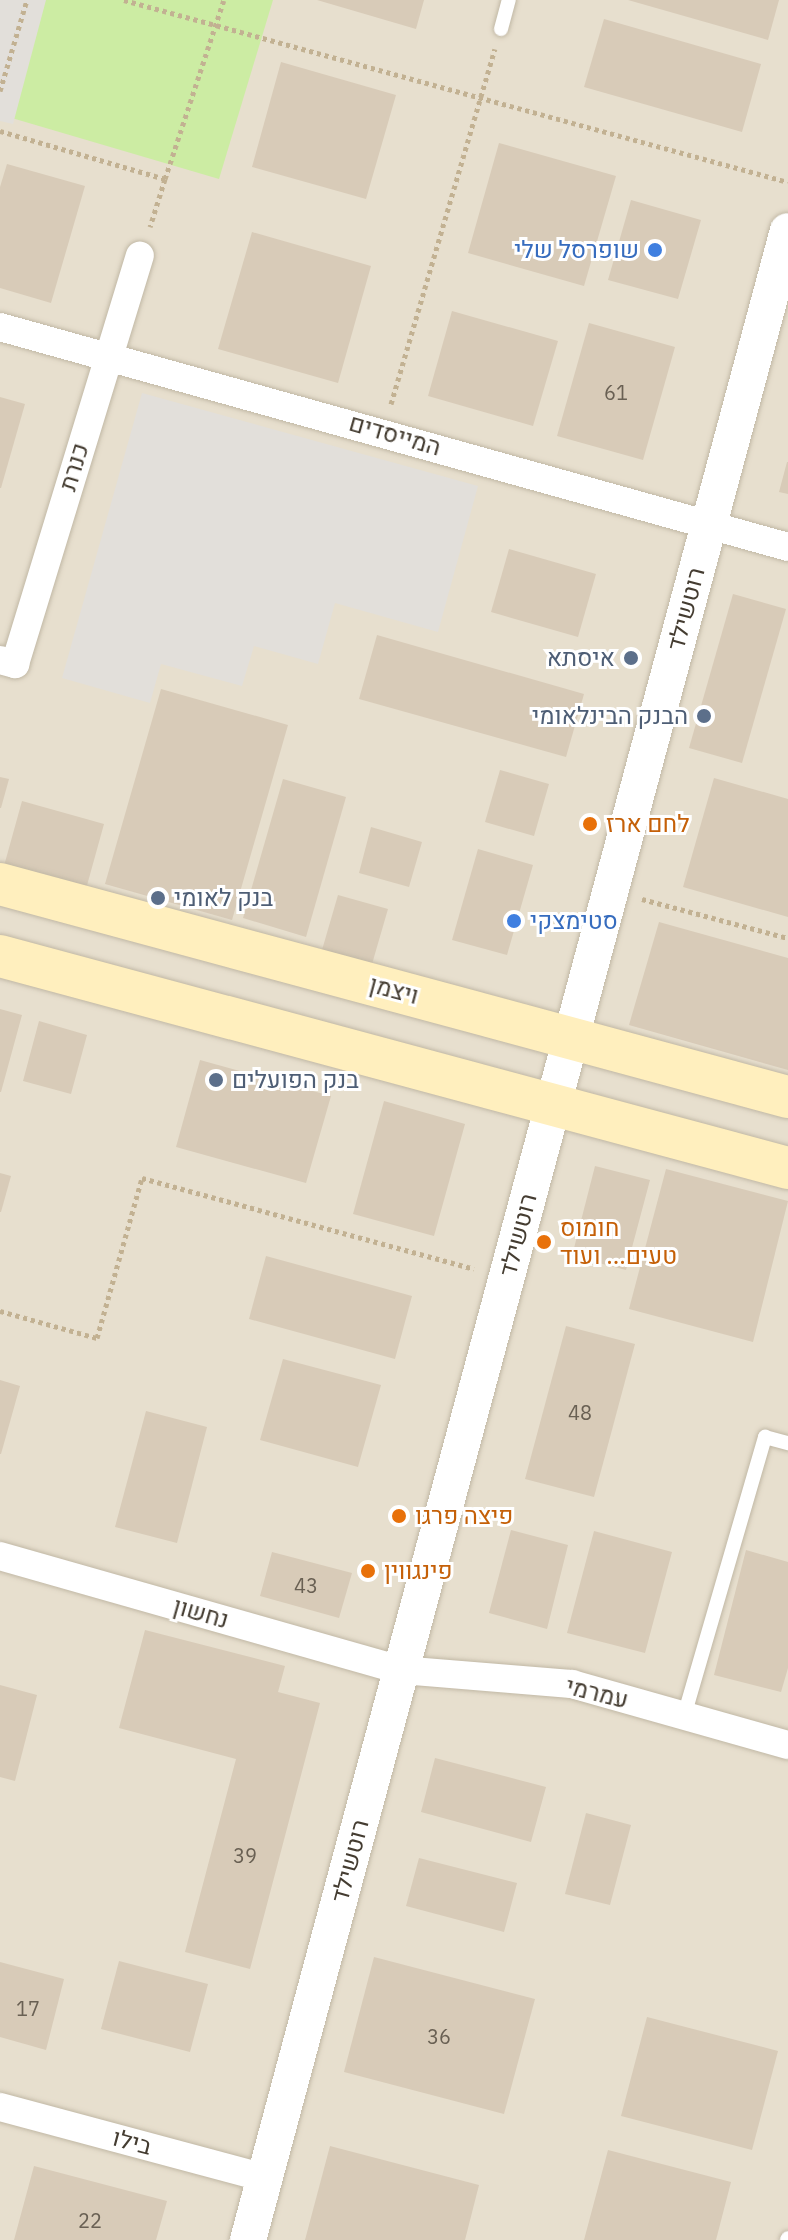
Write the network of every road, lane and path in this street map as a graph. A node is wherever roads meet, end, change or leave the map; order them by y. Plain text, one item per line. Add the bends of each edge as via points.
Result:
1 (27, 0) edge
2 (124, 0) edge
3 (224, 0) edge
4 (509, 0) edge
5 (216, 24) junction
6 (501, 29) joint
7 (0, 91) edge
8 (480, 97) junction
9 (0, 131) edge
10 (165, 179) junction
11 (788, 182) edge
12 (788, 231) edge
13 (140, 256) joint
14 (0, 327) edge
15 (108, 354) junction
16 (383, 432) junction
17 (708, 525) junction
18 (788, 547) edge
19 (0, 660) edge
20 (0, 884) edge
21 (610, 891) junction
22 (788, 938) edge
23 (0, 956) edge
24 (571, 1038) junction
25 (788, 1097) edge
26 (553, 1105) junction
27 (788, 1168) edge
28 (506, 1278) junction
29 (0, 1311) edge
30 (788, 1443) edge
31 (0, 1556) edge
32 (401, 1670) junction
33 (684, 1716) junction
34 (788, 1745) edge
35 (0, 2107) edge
36 (265, 2178) junction
37 (248, 2240) edge

1 - 7 path
2 - 5 path
3 - 5 path
4 - 6 lane
5 - 8 path
5 - 10 path
6 - 8 path
8 - 11 path
8 - 16 path
9 - 10 path
10 - 13 path
12 - 17 street, רוטשילד
13 - 15 street, כנרת
14 - 15 street, המייסדים
15 - 16 street, המייסדים
15 - 19 street, כנרת via 15,664
16 - 17 street, המייסדים
17 - 18 street, המייסדים
17 - 21 street, רוטשילד
20 - 24 main road, ויצמן
21 - 22 path
21 - 24 street, רוטשילד
23 - 26 main road
24 - 25 main road, ויצמן
24 - 26 street, רוטשילד
26 - 27 main road
26 - 28 street, רוטשילד
28 - 29 path via 142,1178 97,1338
28 - 32 street, רוטשילד
30 - 33 lane via 765,1437
31 - 32 street, נחשון
32 - 33 street, עמרמי via 572,1684
32 - 36 street, רוטשילד
33 - 34 street, עמרמי
35 - 36 street, בילו
36 - 37 street, רוטשילד

